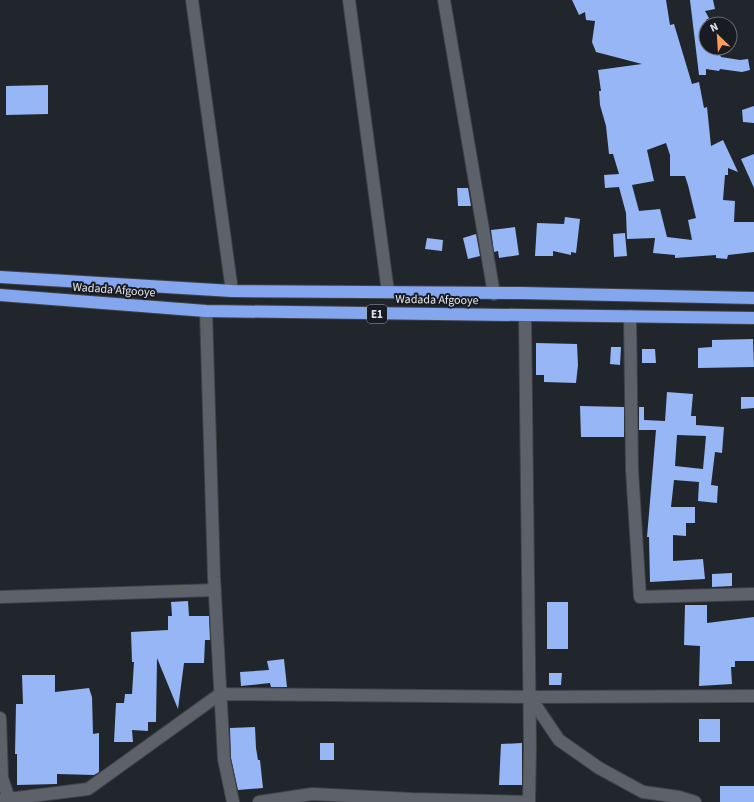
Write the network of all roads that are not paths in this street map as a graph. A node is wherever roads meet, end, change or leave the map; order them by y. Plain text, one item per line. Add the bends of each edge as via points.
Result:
1 (192, 0) edge
2 (349, 0) edge
3 (444, 0) edge
4 (0, 277) edge
5 (232, 291) junction
6 (388, 292) junction
7 (494, 294) junction
8 (0, 295) edge
9 (754, 298) edge
10 (206, 311) junction
11 (525, 315) junction
12 (630, 316) junction
13 (754, 318) edge
14 (215, 590) junction
15 (754, 594) edge
16 (0, 597) edge
17 (220, 694) junction
18 (754, 696) edge
19 (530, 697) junction
20 (0, 718) edge
21 (6, 800) edge
22 (233, 802) edge
23 (259, 802) edge
24 (529, 802) edge
25 (695, 802) edge

1 - 5 street
2 - 6 street
3 - 7 street
4 - 5 highway, Wadada Afgooye / E1
5 - 6 highway, Wadada Afgooye / E1
6 - 7 highway, Wadada Afgooye / E1
7 - 9 highway, Wadada Afgooye / E1
8 - 10 highway, Wadada Afgooye / E1
10 - 11 highway, Wadada Afgooye / E1
10 - 14 street
11 - 12 highway, Wadada Afgooye / E1
11 - 19 street
12 - 13 highway, Wadada Afgooye / E1
12 - 15 street via 632,470 640,597
14 - 16 street
14 - 17 street
17 - 19 street
17 - 21 street via 88,789
17 - 22 street via 224,759
18 - 19 street
19 - 24 street
19 - 25 street via 559,740 599,768 643,792
20 - 21 street via 2,778
23 - 24 street via 312,794

